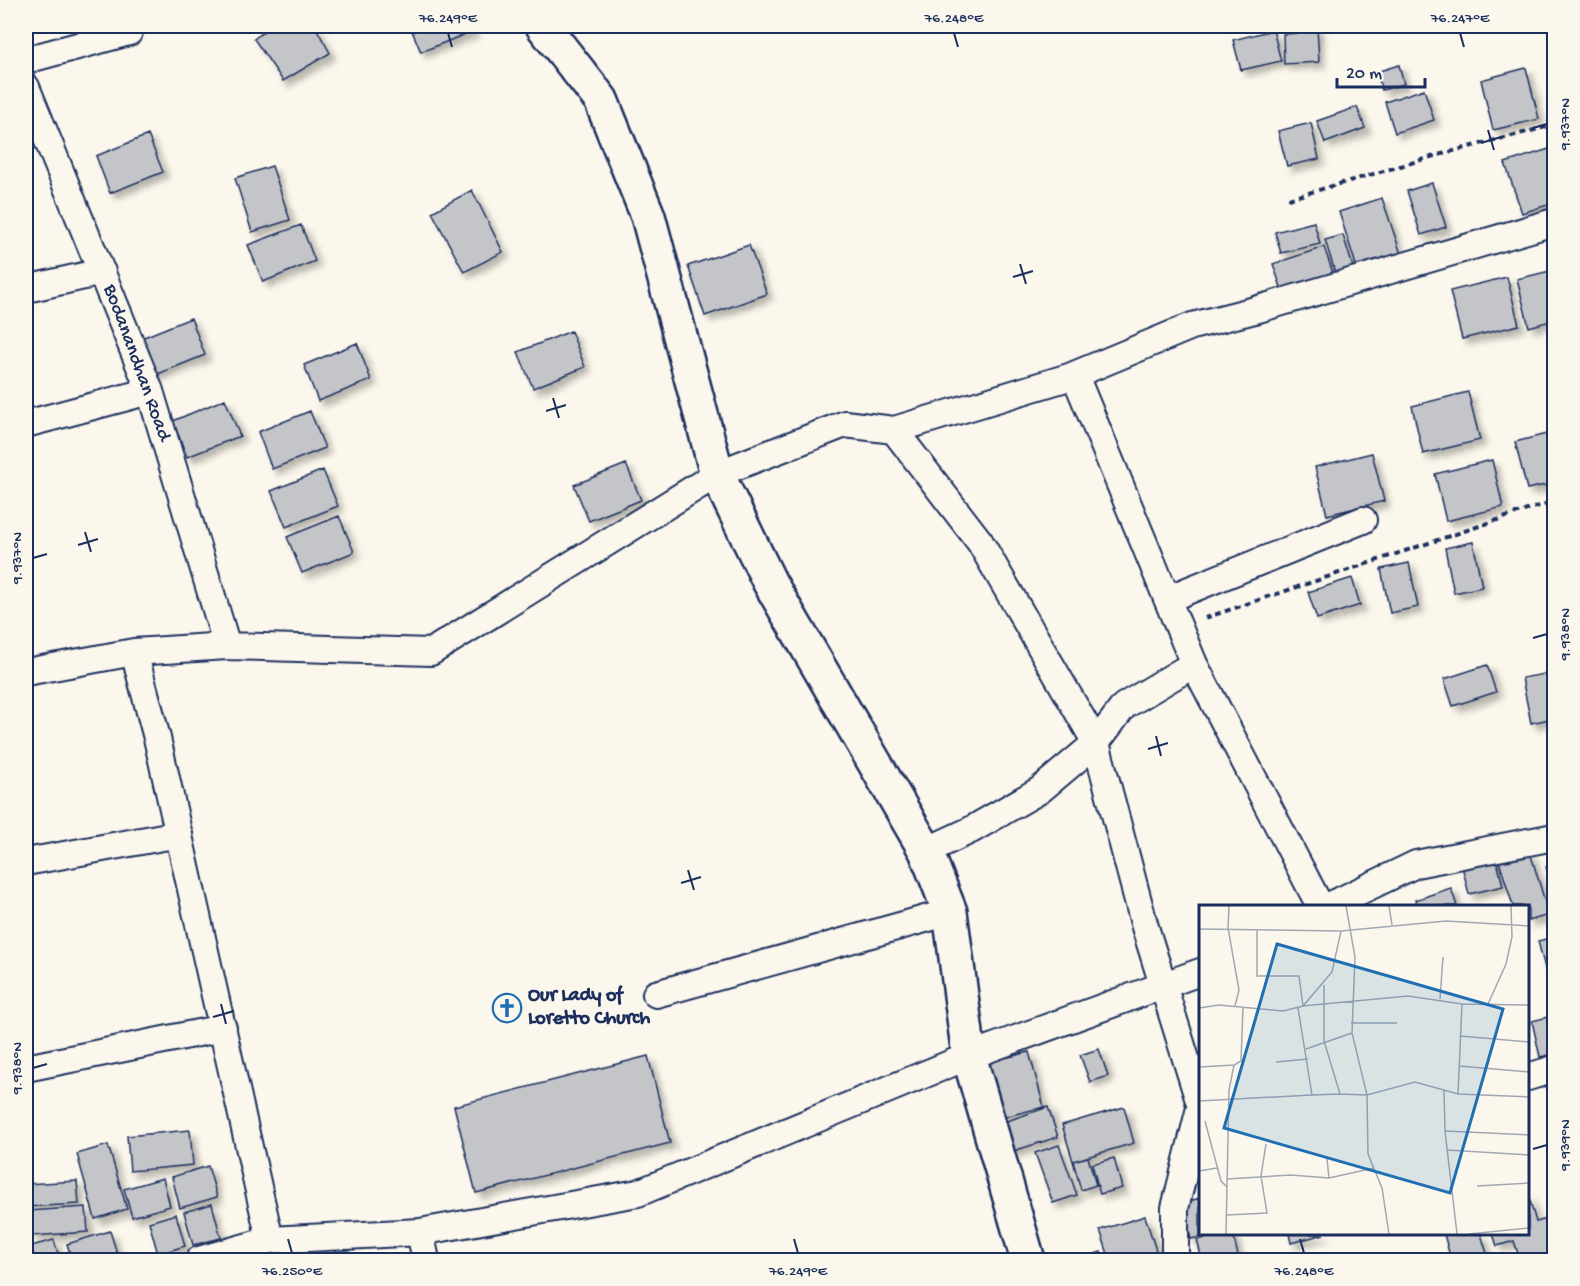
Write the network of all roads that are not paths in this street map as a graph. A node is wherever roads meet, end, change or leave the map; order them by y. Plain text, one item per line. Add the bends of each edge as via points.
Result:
1 (543, 26) edge
2 (129, 32) dead end
3 (26, 60) edge
4 (26, 87) edge
5 (1554, 222) edge
6 (102, 272) junction
7 (26, 289) edge
8 (1070, 377) junction
9 (150, 391) junction
10 (26, 424) edge
11 (894, 430) junction
12 (717, 474) junction
13 (1363, 520) dead end
14 (1167, 599) junction
15 (227, 646) junction
16 (134, 652) junction
17 (1194, 664) junction
18 (26, 672) edge
19 (1096, 743) junction
20 (179, 834) junction
21 (1554, 837) edge
22 (926, 851) junction
23 (26, 862) edge
24 (1319, 905) edge
25 (1331, 905) edge
26 (950, 912) junction
27 (1199, 972) edge
28 (1164, 987) junction
29 (656, 994) dead end
30 (223, 1028) junction
31 (969, 1056) junction
32 (26, 1068) edge
33 (1554, 1069) edge
34 (1529, 1076) edge
35 (1199, 1103) edge
36 (1199, 1110) edge
37 (420, 1232) junction
38 (270, 1240) junction
39 (200, 1260) edge
40 (426, 1260) edge
41 (1028, 1260) edge
42 (1176, 1260) edge

1 - 12 street via 602,100 648,216
2 - 3 street
4 - 6 street, Bodanandhan Road
5 - 8 street via 1192,326
6 - 7 street
6 - 9 street, Bodanandhan Road
8 - 11 street
8 - 14 street via 1076,378
9 - 10 street
9 - 15 street, Bodanandhan Road
11 - 12 street via 845,424
11 - 19 street via 980,542
12 - 15 street via 431,652
12 - 22 street via 770,583
13 - 14 street
14 - 17 street
15 - 16 street
16 - 18 street
16 - 20 street
17 - 19 street via 1124,706
17 - 24 street
19 - 22 street via 1040,790
19 - 28 street
20 - 23 street
20 - 30 street
21 - 25 street via 1416,864
22 - 26 street
26 - 29 street
26 - 31 street
27 - 28 street
28 - 31 street
28 - 35 street
30 - 32 street
30 - 38 street
31 - 37 street via 638,1193
31 - 41 street
33 - 34 street
36 - 42 street via 1175,1208
37 - 38 street
37 - 40 street
38 - 39 street

